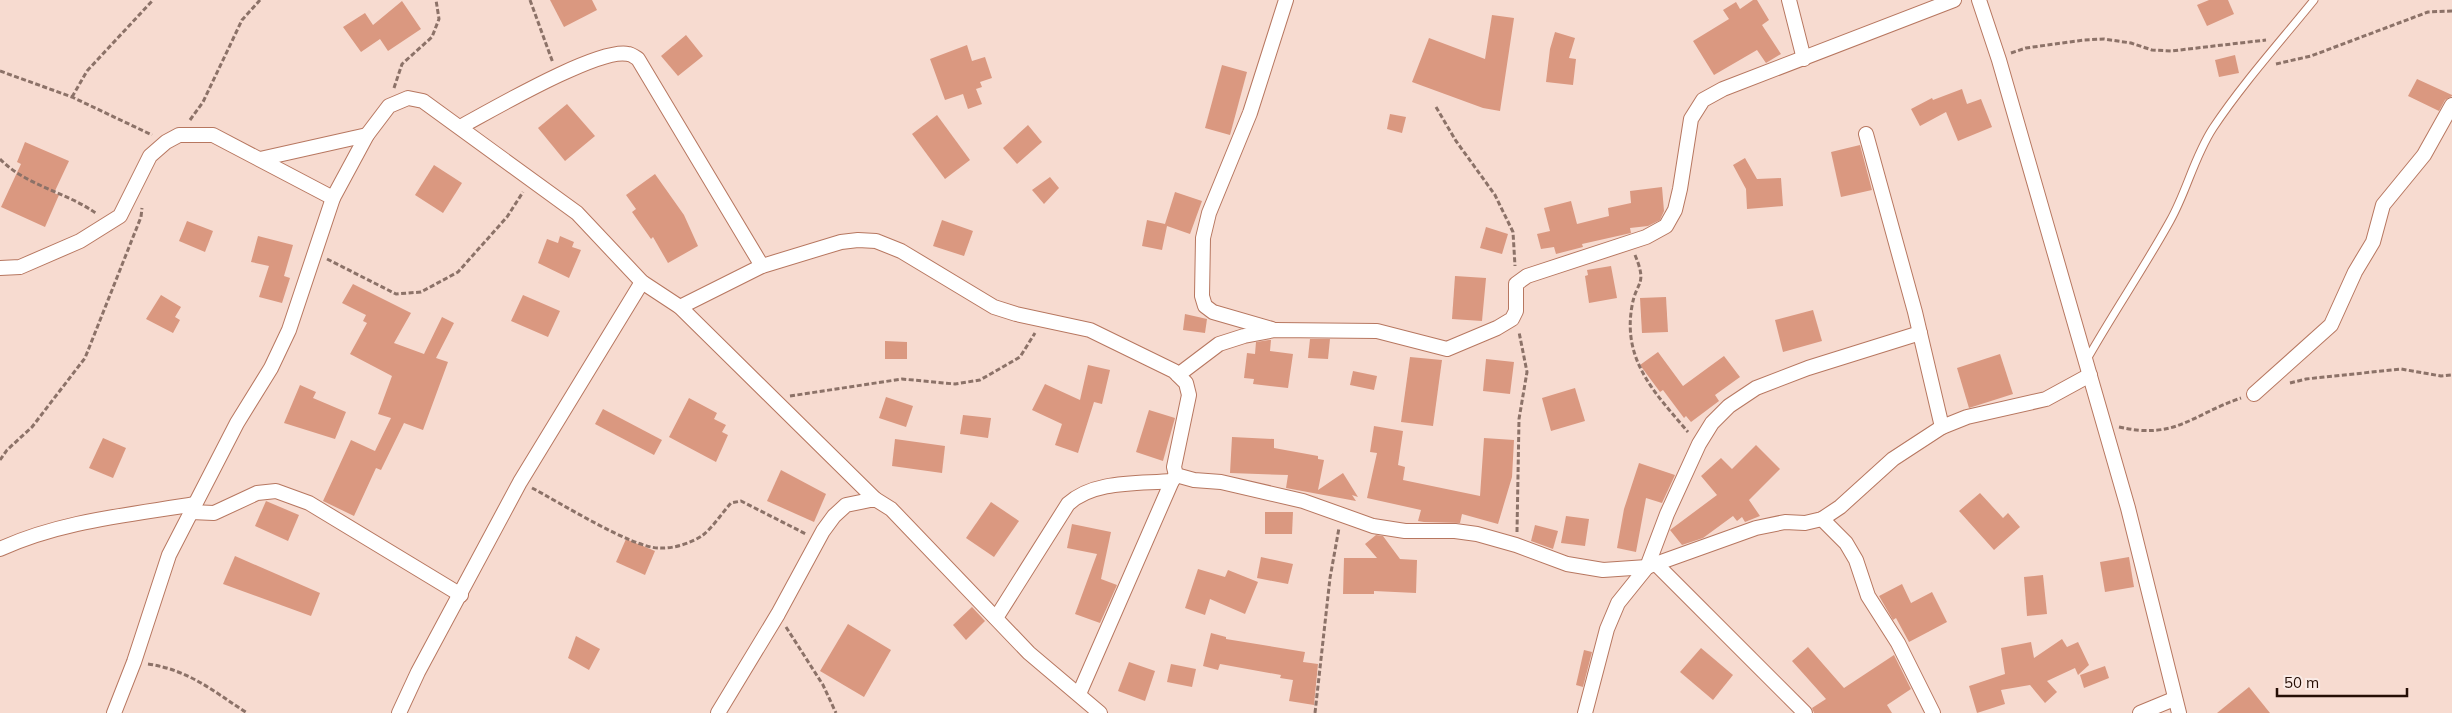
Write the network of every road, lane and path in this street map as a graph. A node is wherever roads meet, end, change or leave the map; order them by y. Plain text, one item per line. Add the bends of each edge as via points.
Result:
1 (154, 0) edge
2 (260, 0) edge
3 (436, 0) edge
4 (530, 0) edge
5 (1286, 0) edge
6 (1790, 0) edge
7 (1954, 0) edge
8 (1979, 0) edge
9 (2314, 0) edge
10 (2452, 11) edge
11 (2284, 37) junction
12 (1804, 59) junction
13 (1999, 60) junction
14 (2258, 68) junction
15 (0, 71) edge
16 (558, 76) junction
17 (72, 97) junction
18 (2452, 105) edge
19 (389, 106) junction
20 (1436, 107) dead end
21 (460, 127) junction
22 (1866, 134) dead end
23 (179, 135) junction
24 (367, 135) junction
25 (166, 142) junction
26 (260, 158) junction
27 (0, 159) edge
28 (530, 180) junction
29 (142, 198) dead end
30 (333, 198) junction
31 (108, 222) junction
32 (1630, 242) junction
33 (315, 253) junction
34 (762, 266) junction
35 (0, 268) edge
36 (642, 282) junction
37 (1516, 284) junction
38 (680, 307) junction
39 (1516, 312) junction
40 (1042, 319) junction
41 (1275, 330) junction
42 (1920, 334) junction
43 (2086, 361) junction
44 (1178, 375) junction
45 (2090, 375) junction
46 (2254, 394) dead end
47 (774, 398) junction
48 (1942, 427) junction
49 (1699, 444) junction
50 (0, 460) edge
51 (1174, 478) junction
52 (520, 482) junction
53 (875, 499) junction
54 (193, 508) junction
55 (1342, 516) junction
56 (1822, 519) junction
57 (818, 539) junction
58 (1516, 545) junction
59 (0, 549) edge
60 (1652, 566) junction
61 (461, 594) junction
62 (778, 614) junction
63 (996, 618) junction
64 (134, 662) junction
65 (1079, 694) junction
66 (2174, 699) junction
67 (114, 713) edge
68 (247, 713) edge
69 (399, 713) edge
70 (718, 713) edge
71 (836, 713) edge
72 (1100, 713) edge
73 (1315, 713) edge
74 (1585, 713) edge
75 (1805, 713) edge
76 (1933, 713) edge
77 (2140, 713) edge
78 (2179, 713) edge

1 - 17 path via 86,71
2 - 23 path via 242,20 203,102
3 - 19 path via 439,19 432,37 402,64
4 - 16 path
5 - 41 street via 1250,113 1203,238 1202,296 1206,306 1213,312
6 - 12 street
7 - 12 street
8 - 13 street
9 - 11 lane
10 - 14 path via 2428,12 2311,56
11 - 13 path via 2171,51 2152,50 2131,42 2084,40 2026,48
11 - 14 lane
12 - 32 street via 1723,89 1703,100 1691,119 1675,210 1666,226
13 - 43 street
14 - 43 lane via 2201,148 2170,222
15 - 17 path
16 - 21 street
16 - 34 street via 605,56 628,53 638,59
17 - 25 path
18 - 46 street via 2424,156 2383,205 2373,242 2355,272 2331,325
19 - 21 street via 408,98 423,101
19 - 24 street
20 - 37 path via 1495,195 1513,232
21 - 28 street
22 - 42 street
23 - 25 street
23 - 26 street via 213,135
24 - 26 street
24 - 30 street
25 - 31 street via 150,156 120,216
26 - 30 street
27 - 31 path via 11,170 83,203
28 - 33 path via 507,217 458,272 421,292 396,294
28 - 36 street via 577,213
29 - 50 path via 141,217 85,358 32,427
30 - 33 street
31 - 35 street via 72,244 20,267
32 - 37 street via 1537,272
32 - 49 path via 1642,276 1630,321 1638,367 1650,387
33 - 54 street via 289,330 271,368 236,424
34 - 38 street
34 - 40 street via 841,242 876,241 900,251 994,307
36 - 38 street
36 - 52 street
37 - 39 street
38 - 47 street
39 - 41 street via 1512,319 1497,328 1447,349 1377,331
39 - 58 path via 1527,372 1519,419
40 - 44 street via 1090,330
40 - 47 path via 1030,345 1020,357 980,380 955,384 902,380
41 - 44 street via 1219,344
42 - 48 street
42 - 49 street via 1808,368 1756,388 1729,406 1712,423
43 - 45 street
44 - 51 street via 1186,383 1189,395
45 - 48 street via 2046,399
45 - 66 street via 2128,508
47 - 53 street
48 - 56 street via 1893,459
49 - 60 street via 1667,514
51 - 55 street via 1220,482 1303,501
51 - 63 street via 1078,494 1068,504
51 - 65 street
52 - 57 path via 645,546 660,548 684,544 704,534 730,503 742,501
52 - 61 street
53 - 57 street via 846,505
53 - 63 street via 892,509
54 - 59 street via 84,522 18,540
54 - 61 street via 214,513 257,493 276,491 309,503
54 - 64 street via 169,555
55 - 58 street via 1373,526 1405,531 1455,531
55 - 73 path via 1330,578
56 - 60 street via 1756,528
56 - 76 street via 1846,543 1856,560 1868,596 1898,643
57 - 62 street
58 - 60 street via 1567,564 1603,570
60 - 74 street via 1618,602 1607,629
60 - 75 street
61 - 69 street
62 - 70 street
62 - 71 path via 824,685
63 - 65 street via 1028,653
64 - 67 street
64 - 68 path via 170,667
65 - 72 street
66 - 77 street
66 - 78 street

